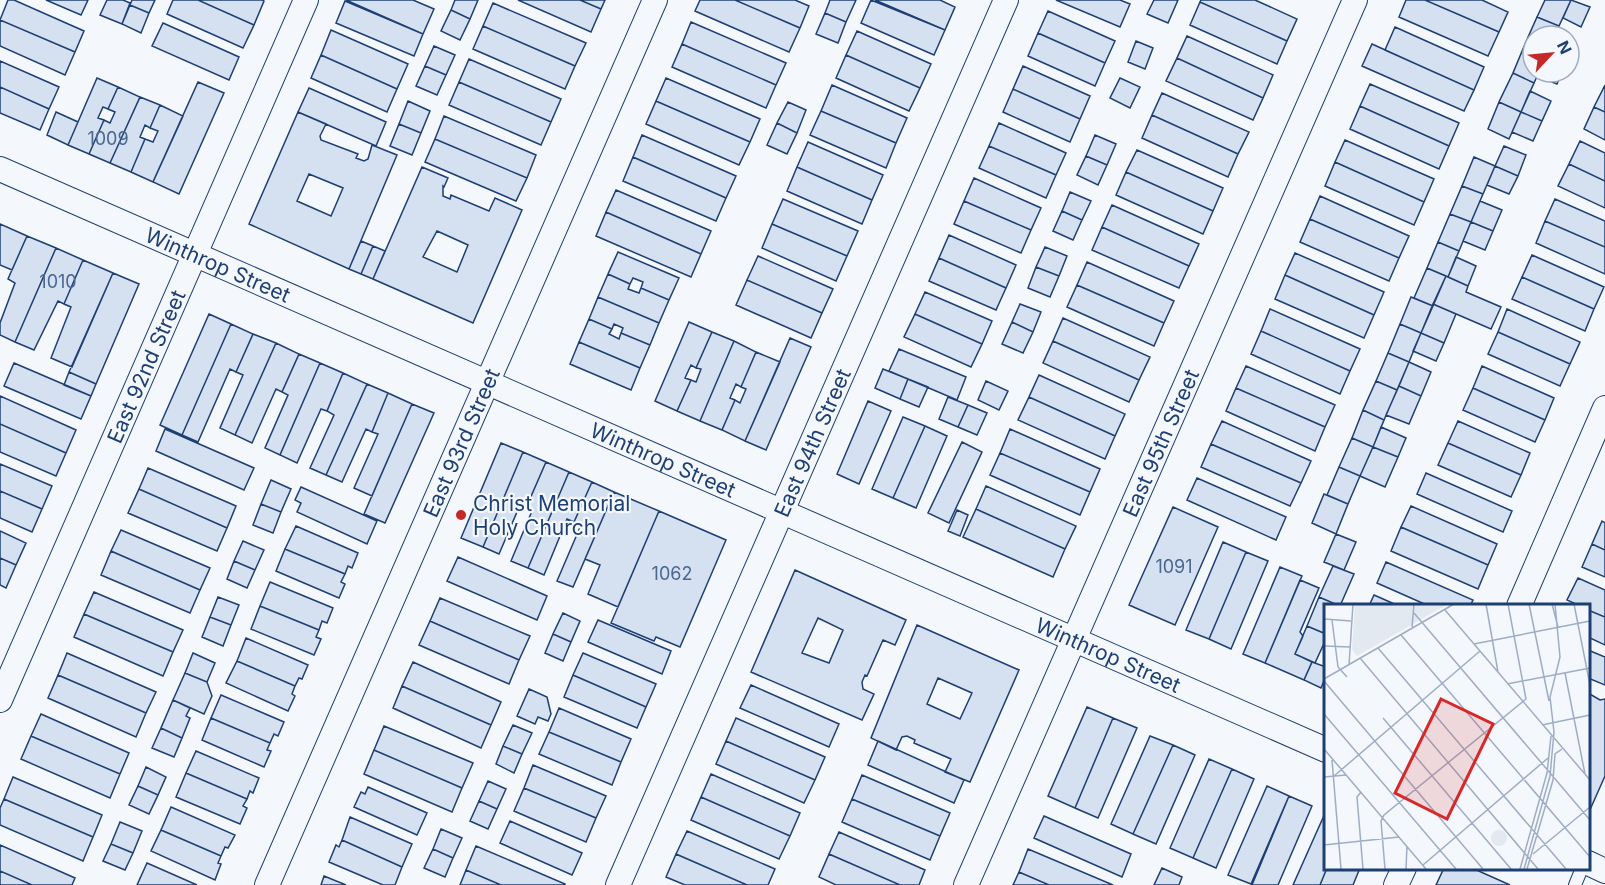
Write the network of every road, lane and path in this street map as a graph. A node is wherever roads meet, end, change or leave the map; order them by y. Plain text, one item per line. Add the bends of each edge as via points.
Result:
1 (306, 0) edge
2 (656, 0) edge
3 (1006, 0) edge
4 (1355, 0) edge
5 (0, 170) edge
6 (195, 255) junction
7 (487, 384) junction
8 (1605, 408) edge
9 (782, 511) junction
10 (1519, 604) edge
11 (1074, 639) junction
12 (0, 700) edge
13 (1324, 749) edge
14 (1590, 864) edge
15 (1403, 870) edge
16 (1581, 870) edge
17 (1605, 871) edge
18 (267, 885) edge
19 (618, 885) edge
20 (966, 885) edge
21 (1396, 885) edge
22 (1575, 885) edge

1 - 6 street, East 92nd Street
2 - 7 street, East 93rd Street
3 - 9 street, East 94th Street
4 - 11 street, East 95th Street
5 - 6 street, Winthrop Street
6 - 7 street, Winthrop Street
6 - 12 street, East 92nd Street
7 - 9 street, Winthrop Street
7 - 18 street, East 93rd Street
8 - 10 street
9 - 11 street, Winthrop Street
9 - 19 street, East 94th Street
11 - 13 street, Winthrop Street
11 - 20 street, East 95th Street
14 - 17 street
15 - 21 street
16 - 22 lane

